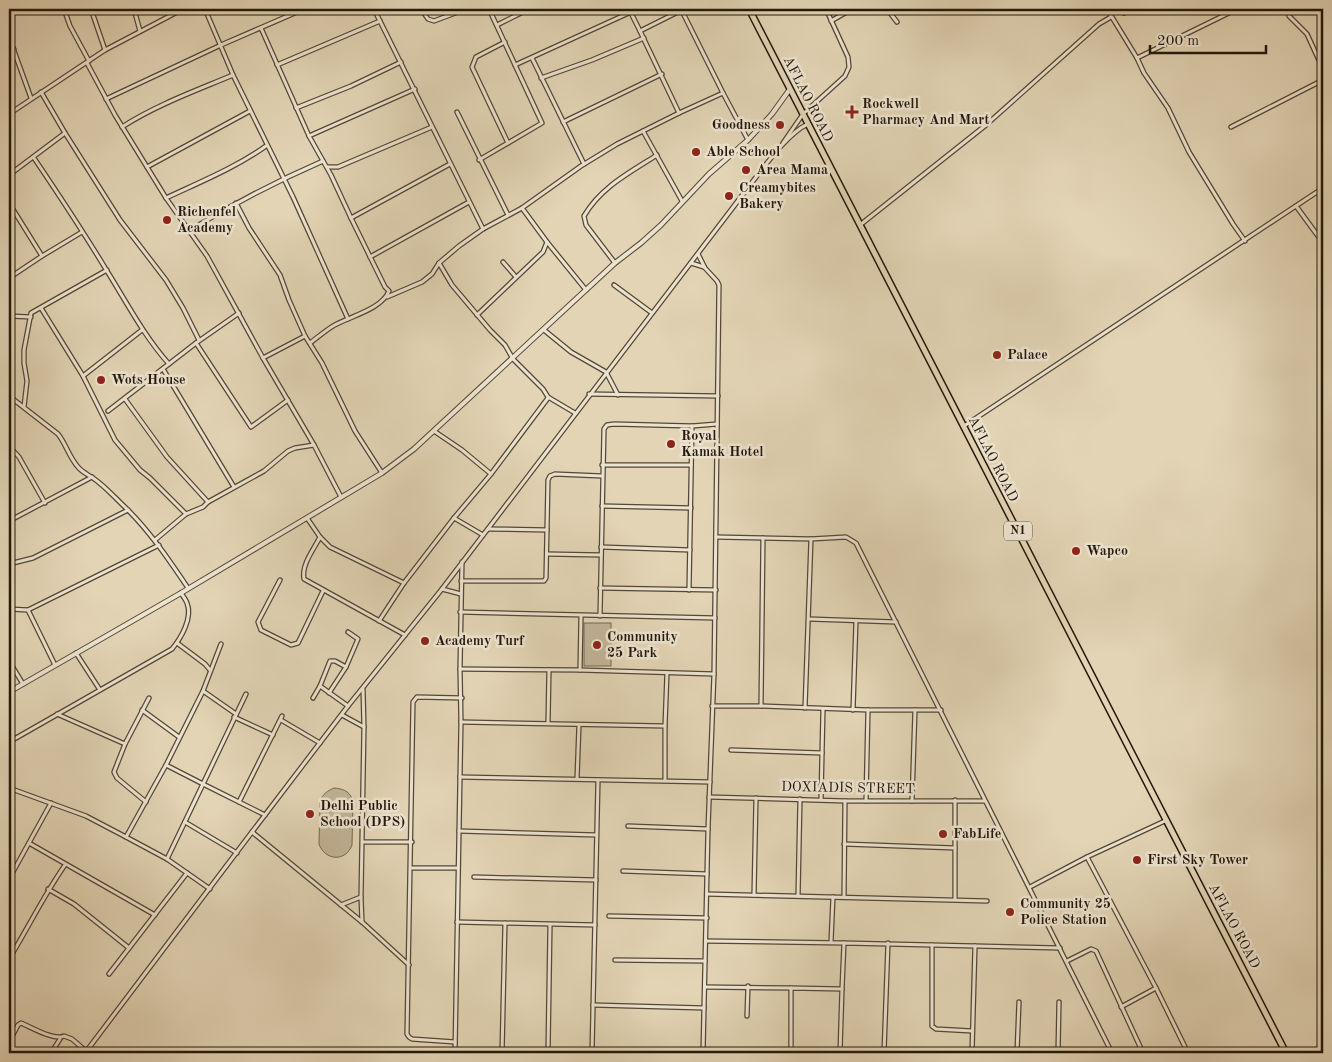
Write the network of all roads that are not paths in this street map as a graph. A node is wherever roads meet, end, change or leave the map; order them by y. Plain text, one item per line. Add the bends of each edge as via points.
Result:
1 (64, 9) edge
2 (92, 9) edge
3 (134, 9) edge
4 (182, 9) edge
5 (205, 9) edge
6 (304, 9) edge
7 (374, 9) edge
8 (421, 9) edge
9 (466, 9) edge
10 (489, 9) edge
11 (529, 9) edge
12 (682, 9) edge
13 (749, 9) edge
14 (826, 9) edge
15 (852, 9) edge
16 (887, 9) edge
17 (1107, 9) edge
18 (1127, 9) edge
19 (1236, 9) edge
20 (1288, 9) edge
21 (630, 10) edge
22 (1124, 13) dead end
23 (1111, 17) junction
24 (380, 21) junction
25 (831, 21) junction
26 (897, 22) dead end
27 (497, 25) junction
28 (261, 28) junction
29 (640, 30) junction
30 (140, 31) junction
31 (9, 37) edge
32 (644, 38) junction
33 (505, 42) junction
34 (221, 45) junction
35 (14, 49) junction
36 (105, 50) junction
37 (9, 51) edge
38 (532, 58) junction
39 (1137, 58) junction
40 (88, 62) junction
41 (401, 62) junction
42 (277, 65) junction
43 (515, 65) junction
44 (1323, 68) edge
45 (662, 74) junction
46 (233, 75) junction
47 (542, 78) junction
48 (1323, 80) edge
49 (790, 89) junction
50 (414, 90) junction
51 (41, 92) junction
52 (723, 93) junction
53 (31, 98) junction
54 (106, 99) junction
55 (296, 108) junction
56 (250, 111) junction
57 (457, 112) dead end
58 (680, 113) junction
59 (9, 114) edge
60 (806, 119) junction
61 (563, 122) junction
62 (122, 127) junction
63 (432, 127) junction
64 (1231, 127) dead end
65 (643, 131) junction
66 (65, 134) junction
67 (309, 136) junction
68 (748, 140) junction
69 (508, 142) junction
70 (266, 146) junction
71 (657, 155) junction
72 (34, 158) junction
73 (479, 160) junction
74 (323, 161) junction
75 (770, 162) junction
76 (450, 164) junction
77 (584, 164) junction
78 (147, 167) junction
79 (327, 167) junction
80 (338, 167) junction
81 (9, 175) edge
82 (331, 175) junction
83 (283, 179) junction
84 (1323, 188) edge
85 (166, 198) junction
86 (469, 202) junction
87 (682, 202) junction
88 (9, 203) edge
89 (236, 203) junction
90 (1296, 206) junction
91 (522, 208) junction
92 (508, 215) junction
93 (351, 218) junction
94 (860, 225) junction
95 (483, 229) junction
96 (190, 230) junction
97 (82, 232) junction
98 (1318, 236) dead end
99 (1245, 241) junction
100 (546, 242) junction
101 (552, 249) junction
102 (543, 252) junction
103 (698, 254) junction
104 (42, 256) junction
105 (370, 257) junction
106 (504, 262) dead end
107 (439, 263) junction
108 (615, 263) junction
109 (691, 263) junction
110 (705, 268) junction
111 (107, 270) junction
112 (516, 277) junction
113 (9, 278) edge
114 (614, 285) dead end
115 (389, 291) junction
116 (586, 291) junction
117 (399, 292) junction
118 (386, 297) junction
119 (41, 308) junction
120 (652, 312) junction
121 (238, 313) junction
122 (477, 314) junction
123 (9, 316) edge
124 (30, 317) junction
125 (348, 319) junction
126 (142, 330) junction
127 (544, 330) junction
128 (305, 336) junction
129 (197, 342) junction
130 (310, 343) junction
131 (263, 358) junction
132 (513, 359) junction
133 (169, 364) junction
134 (164, 370) junction
135 (606, 372) junction
136 (82, 376) junction
137 (589, 394) junction
138 (618, 395) junction
139 (9, 396) edge
140 (718, 396) junction
141 (548, 397) junction
142 (125, 399) junction
143 (288, 400) junction
144 (24, 406) junction
145 (108, 411) dead end
146 (575, 413) junction
147 (717, 424) junction
148 (692, 426) junction
149 (964, 426) junction
150 (434, 431) junction
151 (314, 445) junction
152 (9, 446) edge
153 (691, 465) junction
154 (602, 466) junction
155 (382, 473) junction
156 (491, 474) junction
157 (602, 476) junction
158 (93, 477) junction
159 (234, 488) junction
160 (341, 497) junction
161 (208, 502) junction
162 (45, 503) junction
163 (602, 506) junction
164 (691, 508) junction
165 (128, 510) junction
166 (186, 514) junction
167 (307, 518) junction
168 (454, 518) junction
169 (9, 521) edge
170 (487, 529) junction
171 (547, 530) junction
172 (483, 535) junction
173 (320, 537) junction
174 (716, 537) junction
175 (763, 538) junction
176 (811, 539) junction
177 (155, 540) junction
178 (159, 545) junction
179 (601, 547) junction
180 (690, 550) junction
181 (547, 554) junction
182 (601, 555) junction
183 (462, 562) junction
184 (9, 564) edge
185 (280, 580) dead end
186 (461, 581) junction
187 (404, 583) junction
188 (188, 588) junction
189 (600, 588) junction
190 (442, 589) junction
191 (689, 590) junction
192 (716, 590) junction
193 (323, 591) junction
194 (181, 593) junction
195 (461, 594) junction
196 (9, 609) edge
197 (28, 610) junction
198 (460, 612) junction
199 (581, 616) junction
200 (600, 616) junction
201 (715, 618) junction
202 (809, 619) junction
203 (378, 621) junction
204 (856, 621) junction
205 (896, 622) junction
206 (348, 632) dead end
207 (405, 635) junction
208 (177, 643) junction
209 (221, 644) dead end
210 (76, 652) junction
211 (9, 661) edge
212 (55, 665) junction
213 (346, 666) junction
214 (460, 669) junction
215 (210, 670) junction
216 (549, 670) junction
217 (580, 670) junction
218 (667, 673) junction
219 (714, 674) junction
220 (23, 684) junction
221 (320, 686) junction
222 (363, 689) junction
223 (100, 690) junction
224 (203, 691) junction
225 (9, 692) edge
226 (329, 693) junction
227 (246, 694) dead end
228 (149, 698) dead end
229 (313, 698) dead end
230 (462, 698) junction
231 (348, 706) junction
232 (712, 706) junction
233 (760, 706) junction
234 (805, 708) junction
235 (822, 709) junction
236 (142, 710) junction
237 (853, 710) junction
238 (868, 710) junction
239 (915, 710) junction
240 (941, 710) junction
241 (57, 714) junction
242 (342, 715) junction
243 (235, 716) junction
244 (282, 716) dead end
245 (280, 720) junction
246 (462, 722) junction
247 (548, 723) junction
248 (579, 724) junction
249 (665, 726) junction
250 (364, 727) junction
251 (273, 735) junction
252 (179, 737) junction
253 (9, 742) edge
254 (320, 743) junction
255 (125, 744) junction
256 (731, 750) dead end
257 (822, 753) junction
258 (166, 765) junction
259 (460, 777) junction
260 (577, 779) junction
261 (598, 780) junction
262 (665, 780) junction
263 (710, 782) junction
264 (203, 784) junction
265 (9, 789) edge
266 (709, 796) junction
267 (756, 798) junction
268 (800, 799) junction
269 (821, 799) junction
270 (955, 800) junction
271 (845, 801) junction
272 (866, 801) junction
273 (912, 801) junction
274 (986, 801) junction
275 (146, 802) junction
276 (239, 802) junction
277 (51, 803) junction
278 (265, 815) junction
279 (1167, 820) junction
280 (185, 822) junction
281 (628, 826) dead end
282 (708, 829) junction
283 (459, 831) junction
284 (252, 832) junction
285 (596, 835) junction
286 (126, 837) junction
287 (363, 842) junction
288 (412, 842) junction
289 (29, 843) junction
290 (844, 844) junction
291 (955, 848) junction
292 (236, 853) junction
293 (1087, 857) junction
294 (167, 859) junction
295 (66, 865) junction
296 (411, 868) junction
297 (458, 868) junction
298 (622, 871) dead end
299 (187, 874) junction
300 (707, 874) junction
301 (474, 877) dead end
302 (9, 879) edge
303 (596, 880) junction
304 (1030, 887) junction
305 (48, 888) junction
306 (210, 889) junction
307 (706, 894) junction
308 (754, 895) junction
309 (798, 896) junction
310 (361, 897) junction
311 (833, 897) junction
312 (844, 897) junction
313 (955, 899) junction
314 (987, 900) dead end
315 (341, 906) junction
316 (155, 915) junction
317 (609, 916) dead end
318 (707, 918) junction
319 (362, 922) junction
320 (457, 922) junction
321 (505, 923) junction
322 (550, 924) junction
323 (595, 926) junction
324 (706, 941) junction
325 (831, 942) junction
326 (844, 943) junction
327 (888, 944) junction
328 (932, 945) junction
329 (975, 946) junction
330 (128, 948) junction
331 (1060, 948) junction
332 (9, 959) edge
333 (615, 960) dead end
334 (705, 961) junction
335 (1067, 961) junction
336 (409, 965) junction
337 (109, 974) dead end
338 (748, 986) junction
339 (705, 987) junction
340 (791, 988) junction
341 (1156, 988) junction
342 (842, 989) junction
343 (1019, 1002) dead end
344 (1059, 1002) dead end
345 (593, 1005) junction
346 (1121, 1007) junction
347 (704, 1008) junction
348 (747, 1016) dead end
349 (972, 1031) junction
350 (60, 1038) junction
351 (9, 1042) edge
352 (455, 1042) junction
353 (85, 1052) edge
354 (51, 1053) edge
355 (455, 1053) edge
356 (502, 1053) edge
357 (548, 1053) edge
358 (592, 1053) edge
359 (704, 1053) edge
360 (790, 1053) edge
361 (840, 1053) edge
362 (884, 1053) edge
363 (972, 1053) edge
364 (1018, 1053) edge
365 (1058, 1053) edge
366 (1112, 1053) edge
367 (1143, 1053) edge
368 (1188, 1053) edge
369 (1285, 1053) edge

1 - 40 street
2 - 36 street
3 - 30 street
4 - 30 street
5 - 34 street
6 - 28 street
7 - 24 street
8 - 9 street via 428,19 434,21
10 - 27 street
11 - 27 street
12 - 29 street
12 - 52 street
13 - 49 highway, AFLAO ROAD / N1
14 - 25 street
15 - 25 street
16 - 26 street
17 - 23 street
18 - 22 street
19 - 39 street
20 - 44 street via 1289,16 1307,34
21 - 29 street
21 - 38 street
23 - 39 street
23 - 94 street via 1099,24 986,125
24 - 41 street
24 - 42 street
25 - 60 street via 848,57 849,67 845,76
27 - 33 street
28 - 34 street
28 - 42 street
29 - 32 street
30 - 36 street
31 - 35 street
32 - 45 street
32 - 47 street
33 - 43 street
33 - 69 street via 476,57 472,67
34 - 46 street
34 - 54 street
35 - 37 street
35 - 53 street
36 - 40 street
38 - 43 street
38 - 47 street
39 - 99 street via 1168,108 1189,152
40 - 51 street
40 - 54 street
41 - 50 street
41 - 55 street
42 - 55 street
43 - 69 street via 542,123
45 - 58 street
45 - 61 street
46 - 56 street
46 - 62 street via 157,107
47 - 61 street
48 - 64 street
49 - 60 highway, AFLAO ROAD / N1
49 - 68 street
50 - 63 street
50 - 67 street
51 - 53 street
51 - 66 street
52 - 58 street
52 - 68 street
53 - 59 street
54 - 62 street
55 - 67 street
56 - 70 street
56 - 78 street
57 - 73 street
58 - 65 street
60 - 75 street
60 - 75 street via 797,123
60 - 94 highway, AFLAO ROAD / N1
61 - 77 street
62 - 78 street
63 - 76 street
63 - 80 street
65 - 71 street
65 - 77 street
66 - 72 street
66 - 129 street via 120,220 166,280 183,308
67 - 74 street
68 - 87 street
69 - 73 street
70 - 83 street
70 - 85 street via 235,167
71 - 87 street
71 - 108 street via 602,191 584,216 586,225
72 - 81 street
72 - 97 street
73 - 92 street
74 - 79 street
74 - 83 street
75 - 103 street
76 - 86 street
76 - 93 street
77 - 91 street
78 - 85 street
79 - 80 street
79 - 82 street
80 - 82 street
82 - 93 street
83 - 89 street
83 - 125 street
84 - 90 street
85 - 96 street
86 - 95 street
86 - 105 street
87 - 108 street via 661,225
88 - 104 street
89 - 96 street
89 - 128 street via 280,275
90 - 98 street
90 - 99 street
91 - 92 street
91 - 100 street
92 - 95 street
93 - 105 street
94 - 149 highway, AFLAO ROAD / N1
95 - 107 street
96 - 121 street
97 - 104 street
97 - 111 street
99 - 149 street
100 - 101 street
100 - 102 street
101 - 102 street
101 - 116 street
102 - 112 street
103 - 109 street
103 - 110 street
104 - 113 street
105 - 115 street
106 - 112 street
107 - 117 street via 422,282
107 - 122 street via 452,285
108 - 116 street
109 - 110 street
109 - 120 street
110 - 140 street via 719,285
111 - 119 street
111 - 126 street
112 - 122 street
114 - 120 street
115 - 117 street
115 - 118 street
116 - 127 street
117 - 118 street
118 - 125 street via 362,314
119 - 124 street
119 - 136 street
120 - 135 street
121 - 129 street
121 - 131 street
122 - 132 street
123 - 124 street
124 - 144 street via 24,350 27,381
125 - 130 street
126 - 133 street
126 - 136 street
127 - 132 street
127 - 135 street via 571,352
128 - 130 street
128 - 131 street
129 - 133 street
129 - 143 street via 203,357 251,427
130 - 155 street via 355,431
131 - 143 street
132 - 141 street
132 - 150 street
133 - 134 street
134 - 142 street
134 - 159 street
135 - 137 street
135 - 138 street
136 - 166 street via 123,452
137 - 138 street
137 - 146 street
138 - 140 street
139 - 144 street
140 - 147 street
141 - 146 street
141 - 156 street
142 - 145 street
142 - 161 street via 167,457
143 - 151 street
144 - 158 street via 58,434 72,460 84,474
146 - 170 street
147 - 148 street
147 - 174 street
148 - 153 street
148 - 154 street via 607,425
149 - 279 highway, AFLAO ROAD / N1
150 - 155 street
150 - 156 street
151 - 159 street via 295,448
151 - 160 street
152 - 162 street via 19,457
153 - 154 street
153 - 164 street
154 - 157 street
155 - 160 street
156 - 168 street
157 - 163 street
157 - 171 street via 550,476
158 - 162 street
158 - 165 street
159 - 161 street
160 - 167 street
161 - 166 street
162 - 169 street
163 - 164 street
163 - 179 street
164 - 180 street
165 - 177 street
165 - 184 street via 33,558
166 - 177 street
167 - 173 street
167 - 188 street
168 - 172 street
168 - 187 street
170 - 171 street
170 - 172 street
171 - 181 street
172 - 183 street
173 - 187 street via 334,550
173 - 193 street via 303,576
174 - 175 street
174 - 192 street
175 - 176 street
175 - 233 street
176 - 202 street
176 - 205 street via 846,537 854,540
177 - 178 street
178 - 188 street
178 - 197 street
179 - 180 street
179 - 182 street
180 - 191 street
181 - 182 street
181 - 186 street via 544,581
182 - 189 street
183 - 186 street
183 - 190 street
185 - 193 street via 258,627 291,645 298,643
186 - 195 street
187 - 203 street
188 - 194 street
189 - 191 street
189 - 200 street
190 - 195 street
190 - 207 street
191 - 192 street
192 - 201 street
193 - 203 street
194 - 208 street via 189,613
194 - 210 street
195 - 198 street
196 - 197 street
197 - 212 street
198 - 199 street
198 - 214 street
199 - 200 street
199 - 217 street
200 - 201 street
201 - 219 street
202 - 204 street
202 - 234 street
203 - 207 street
204 - 205 street
204 - 237 street
205 - 240 street
206 - 213 street via 358,640
207 - 222 street
208 - 215 street
208 - 223 street via 172,649
209 - 215 street
210 - 212 street
210 - 223 street
211 - 220 street
212 - 220 street
213 - 221 street via 330,661
213 - 226 street
214 - 216 street
214 - 230 street
215 - 224 street
216 - 217 street
216 - 247 street
217 - 218 street
218 - 219 street
218 - 249 street
219 - 232 street
220 - 225 street
221 - 226 street
221 - 229 street
222 - 231 street
222 - 250 street
223 - 241 street
224 - 243 street
224 - 252 street
226 - 231 street
227 - 243 street
228 - 236 street
230 - 246 street
230 - 288 street via 417,697 413,702
231 - 242 street
232 - 233 street
232 - 263 street
233 - 234 street
234 - 235 street
235 - 237 street
235 - 257 street
236 - 252 street
236 - 255 street
237 - 238 street
238 - 239 street
238 - 272 street
239 - 240 street
239 - 273 street
240 - 274 street
241 - 253 street
241 - 255 street
242 - 250 street
242 - 254 street
243 - 251 street
243 - 264 street
244 - 245 street
245 - 251 street
245 - 254 street
246 - 247 street
246 - 259 street
247 - 248 street
248 - 249 street
248 - 260 street
249 - 262 street
250 - 287 street
251 - 276 street
252 - 258 street
254 - 278 street
255 - 275 street via 114,772
256 - 257 street
257 - 269 street
258 - 264 street
258 - 275 street
259 - 260 street
259 - 283 street
260 - 261 street
261 - 262 street
261 - 285 street
262 - 263 street
263 - 266 street
264 - 276 street
264 - 280 street
265 - 277 street
266 - 267 street, DOXIADIS STREET
266 - 282 street
267 - 268 street, DOXIADIS STREET
267 - 308 street
268 - 269 street, DOXIADIS STREET
268 - 309 street
269 - 271 street, DOXIADIS STREET
270 - 273 street, DOXIADIS STREET
270 - 274 street, DOXIADIS STREET
270 - 291 street
271 - 272 street, DOXIADIS STREET
271 - 290 street
272 - 273 street, DOXIADIS STREET
274 - 304 street
275 - 286 street
276 - 278 street
277 - 286 street via 86,816
277 - 289 street
278 - 284 street
279 - 293 street
279 - 369 highway, AFLAO ROAD / N1
280 - 292 street
280 - 294 street
281 - 282 street
282 - 300 street
283 - 285 street
283 - 297 street
284 - 292 street
284 - 315 street
285 - 303 street
286 - 294 street
287 - 288 street
287 - 310 street
288 - 296 street
289 - 295 street
289 - 302 street
290 - 291 street
290 - 312 street
291 - 313 street
292 - 306 street
293 - 304 street
293 - 341 street
294 - 299 street
295 - 305 street
295 - 316 street
296 - 297 street
296 - 336 street
297 - 320 street
298 - 300 street
299 - 306 street
299 - 316 street
300 - 307 street
301 - 303 street
303 - 323 street
304 - 331 street
305 - 330 street via 74,904
305 - 332 street
306 - 353 street
307 - 308 street
307 - 318 street
308 - 309 street
309 - 311 street
310 - 315 street
310 - 319 street
311 - 312 street
311 - 325 street
312 - 313 street
313 - 314 street
315 - 319 street
316 - 330 street
317 - 318 street
318 - 324 street
319 - 336 street
320 - 321 street
320 - 352 street
321 - 322 street
321 - 356 street
322 - 323 street
322 - 357 street
323 - 345 street
324 - 325 street
324 - 334 street
325 - 326 street
326 - 327 street
326 - 342 street
327 - 328 street
327 - 362 street
328 - 329 street
328 - 349 street via 932,1026
329 - 331 street
329 - 349 street
330 - 337 street
331 - 335 street
333 - 334 street
334 - 339 street
335 - 346 street via 1091,949 1096,951
335 - 366 street
336 - 352 street via 407,1034 412,1039
338 - 339 street
338 - 340 street
338 - 348 street
339 - 347 street
340 - 342 street
340 - 360 street
341 - 346 street
341 - 368 street
342 - 361 street
343 - 364 street
344 - 365 street
345 - 347 street
345 - 358 street
346 - 367 street
347 - 359 street
349 - 363 street
350 - 351 street via 21,1023
350 - 353 street via 72,1039
350 - 354 street
352 - 355 street

